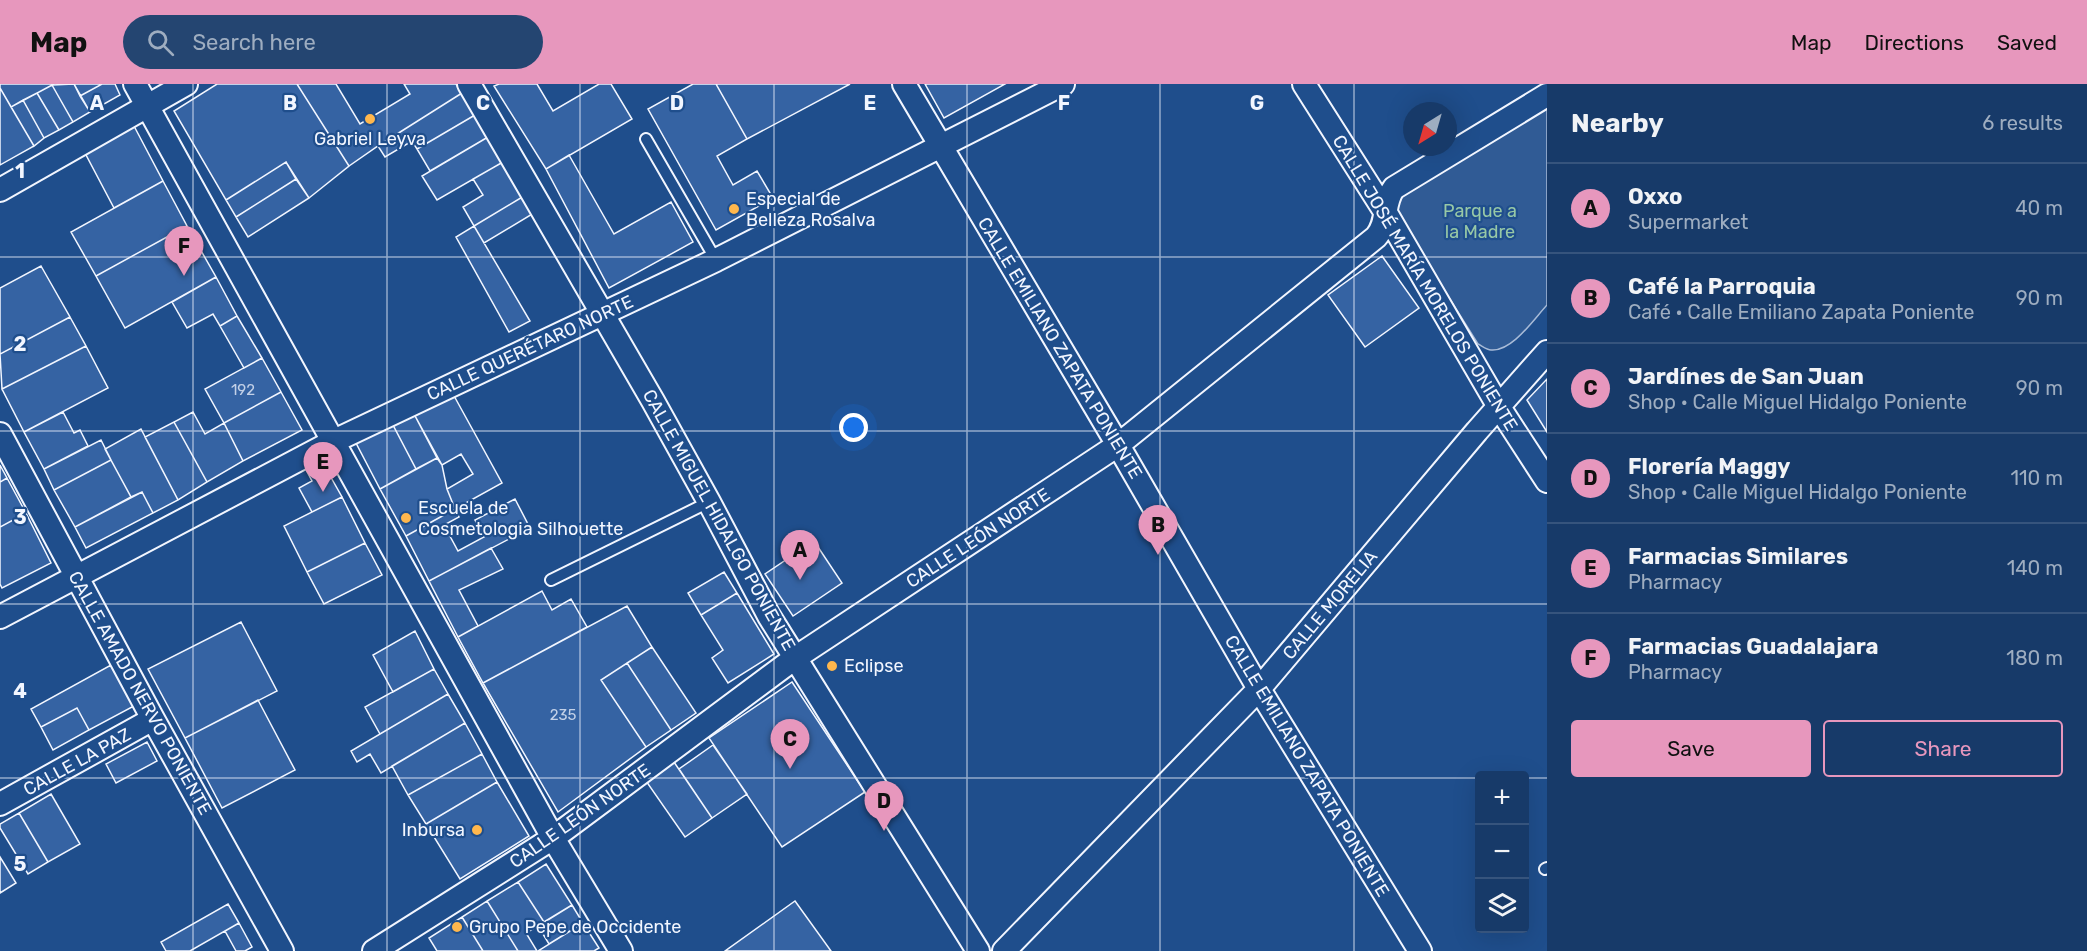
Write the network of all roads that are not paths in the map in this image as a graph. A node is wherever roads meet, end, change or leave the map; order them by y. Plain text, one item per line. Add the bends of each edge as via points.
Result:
1 (135, 84) edge
2 (186, 84) edge
3 (469, 84) edge
4 (903, 84) edge
5 (1063, 84) edge
6 (1305, 84) edge
7 (1547, 95) edge
8 (147, 106) junction
9 (646, 140) dead end
10 (940, 146) junction
11 (0, 190) edge
12 (1386, 213) junction
13 (716, 260) junction
14 (603, 314) junction
15 (1547, 352) edge
16 (1499, 407) junction
17 (0, 434) edge
18 (332, 442) junction
19 (1118, 445) junction
20 (1547, 481) edge
21 (709, 502) junction
22 (76, 576) junction
23 (551, 580) dead end
24 (0, 617) edge
25 (795, 658) junction
26 (1259, 689) junction
27 (153, 719) junction
28 (0, 804) edge
29 (553, 838) junction
30 (282, 951) edge
31 (374, 951) edge
32 (621, 951) edge
33 (978, 951) edge
34 (1004, 951) edge
35 (1420, 951) edge

1 - 8 street
2 - 8 street
3 - 14 street, CALLE MIGUEL HIDALGO PONIENTE
4 - 10 street, CALLE EMILIANO ZAPATA PONIENTE
5 - 10 street, CALLE QUERÉTARO NORTE
6 - 12 street, CALLE JOSÉ MARÍA MORELOS PONIENTE
7 - 12 street, CALLE LEÓN NORTE via 1394,188 1386,201
8 - 11 street
8 - 18 street
9 - 13 lane
10 - 13 street, CALLE QUERÉTARO NORTE
10 - 19 street, CALLE EMILIANO ZAPATA PONIENTE
12 - 16 street, CALLE JOSÉ MARÍA MORELOS PONIENTE
12 - 19 street, CALLE LEÓN NORTE via 1376,237
13 - 14 street, CALLE QUERÉTARO NORTE
14 - 18 street, CALLE QUERÉTARO NORTE
14 - 21 street, CALLE MIGUEL HIDALGO PONIENTE
15 - 16 street, CALLE MORELIA
16 - 20 street, CALLE JOSÉ MARÍA MORELOS PONIENTE
16 - 26 street, CALLE MORELIA
17 - 22 street, CALLE AMADO NERVO PONIENTE
18 - 22 street, CALLE QUERÉTARO NORTE
18 - 29 street
19 - 25 street, CALLE LEÓN NORTE
19 - 26 street, CALLE EMILIANO ZAPATA PONIENTE
21 - 23 lane
21 - 25 street, CALLE MIGUEL HIDALGO PONIENTE
22 - 24 street, CALLE QUERÉTARO NORTE
22 - 27 street, CALLE AMADO NERVO PONIENTE
25 - 29 street, CALLE LEÓN NORTE
25 - 33 street, CALLE MIGUEL HIDALGO PONIENTE
26 - 34 street, CALLE MORELIA
26 - 35 street, CALLE EMILIANO ZAPATA PONIENTE
27 - 28 street, CALLE LA PAZ
27 - 30 street, CALLE AMADO NERVO PONIENTE
29 - 31 street, CALLE LEÓN NORTE
29 - 32 street

